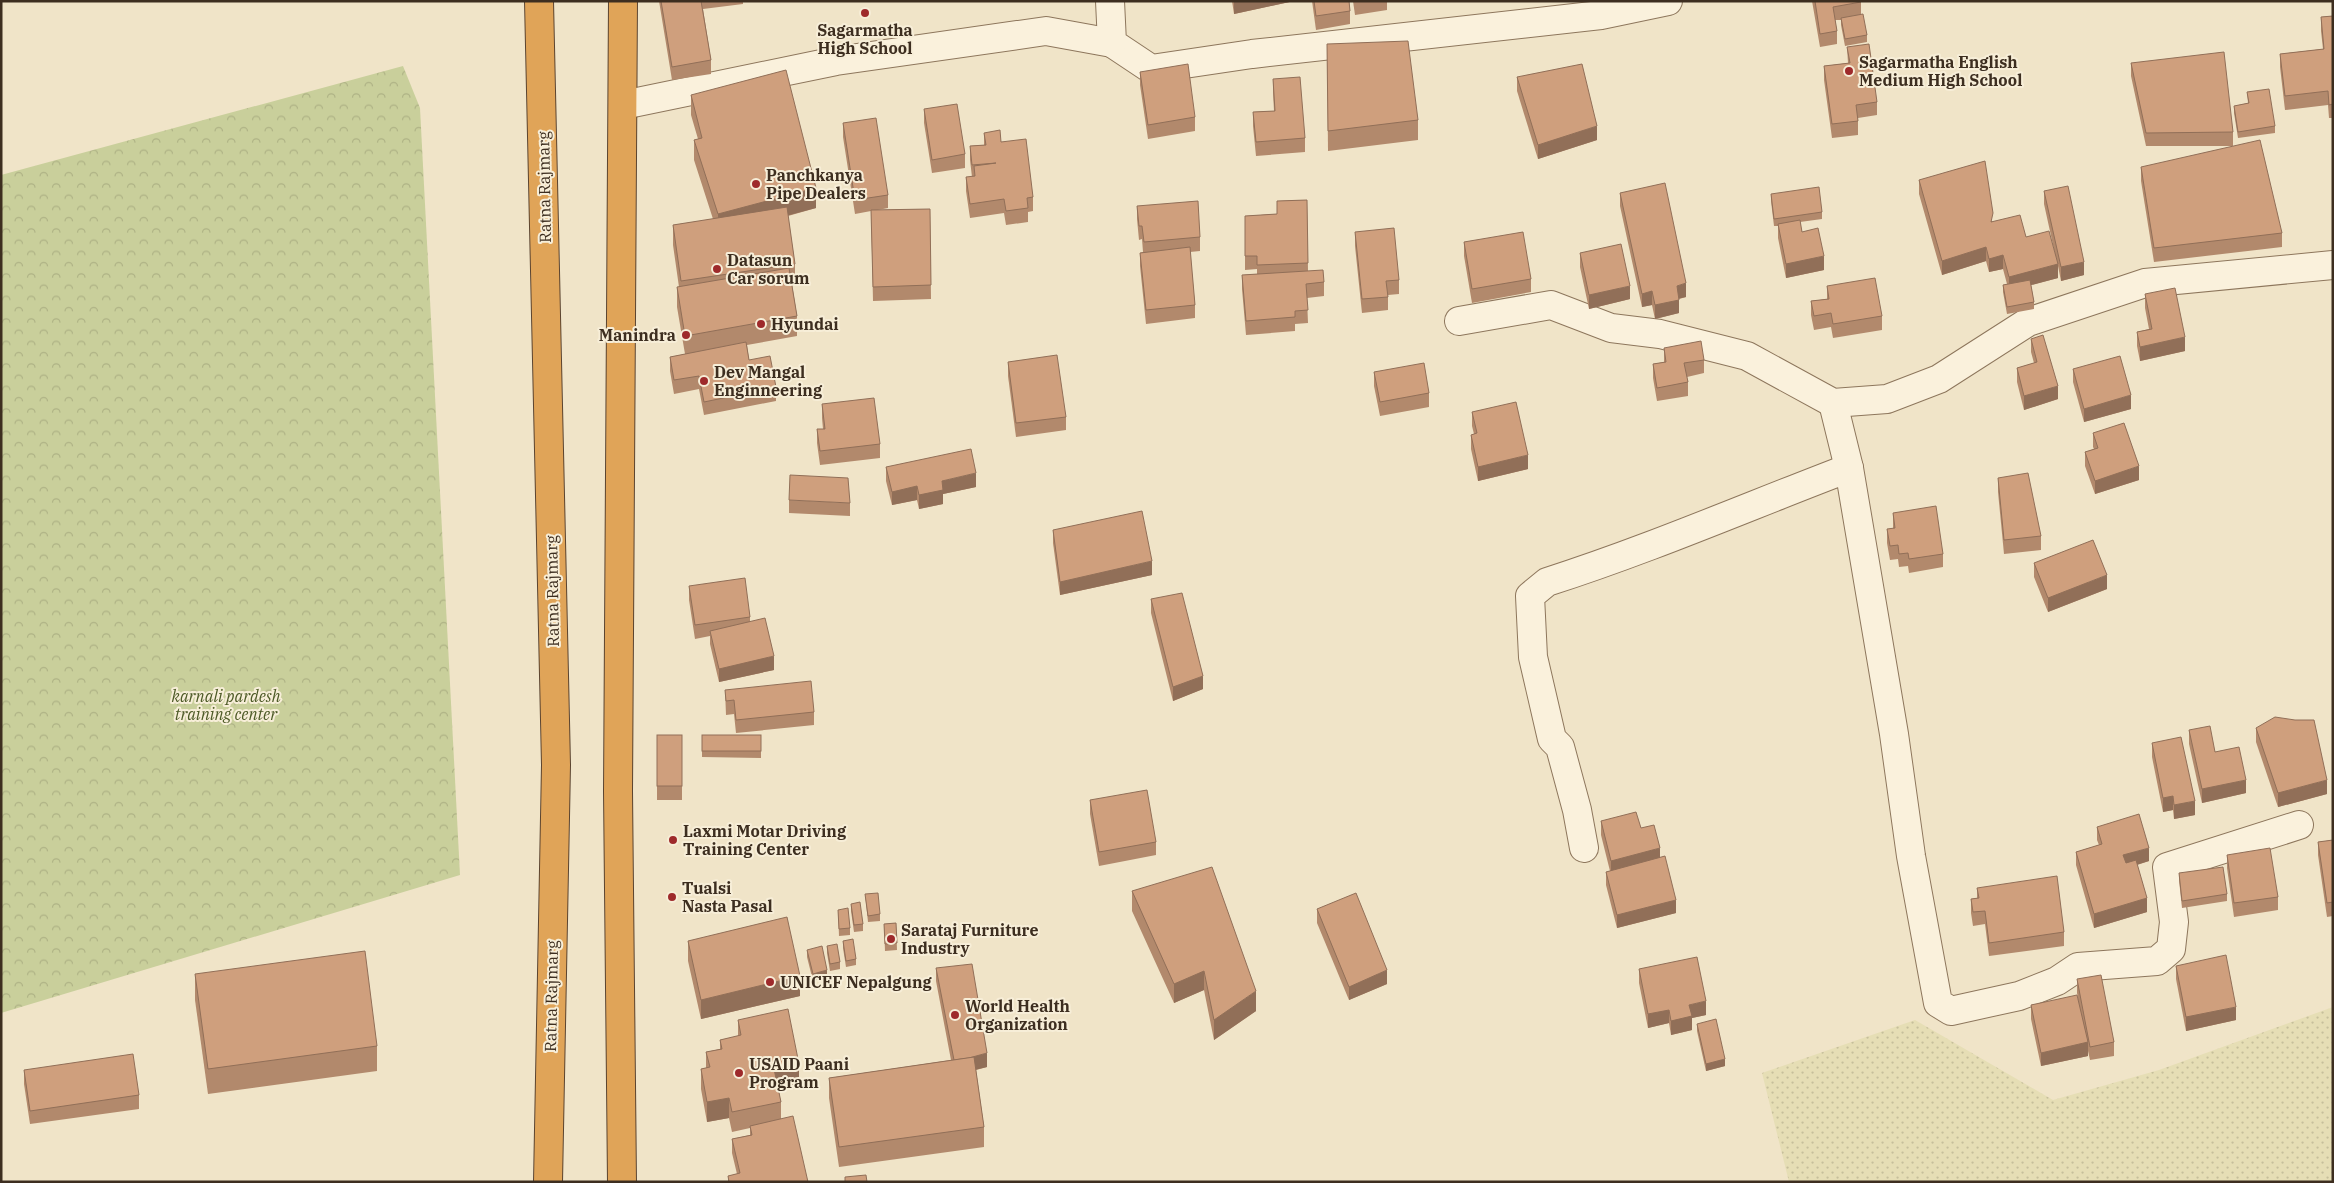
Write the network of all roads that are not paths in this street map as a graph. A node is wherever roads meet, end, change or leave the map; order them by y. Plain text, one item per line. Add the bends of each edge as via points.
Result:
1 (539, 1) edge
2 (623, 1) edge
3 (1110, 1) edge
4 (1668, 1) edge
5 (1112, 43) junction
6 (623, 105) junction
7 (2333, 265) edge
8 (1459, 321) dead end
9 (1833, 403) junction
10 (1849, 468) junction
11 (2299, 825) dead end
12 (1584, 848) dead end
13 (548, 1182) edge
14 (622, 1182) edge

1 - 13 highway, Ratna Rajmarg via 556,765
2 - 6 highway
3 - 5 street
4 - 5 street via 1601,15 1252,54 1151,69
5 - 6 street via 1046,31 836,61
6 - 14 highway via 618,790
7 - 9 street via 2145,283 2028,322 1939,379 1887,400
8 - 9 street via 1551,305 1611,328 1660,334 1747,356
9 - 10 street
10 - 11 street via 1911,856 1938,1002 1951,1011 2018,996 2056,981 2078,967 2158,961 2171,949 2174,922 2167,868
10 - 12 street via 1717,521 1547,582 1530,596 1533,657 1552,739 1560,747 1577,810

